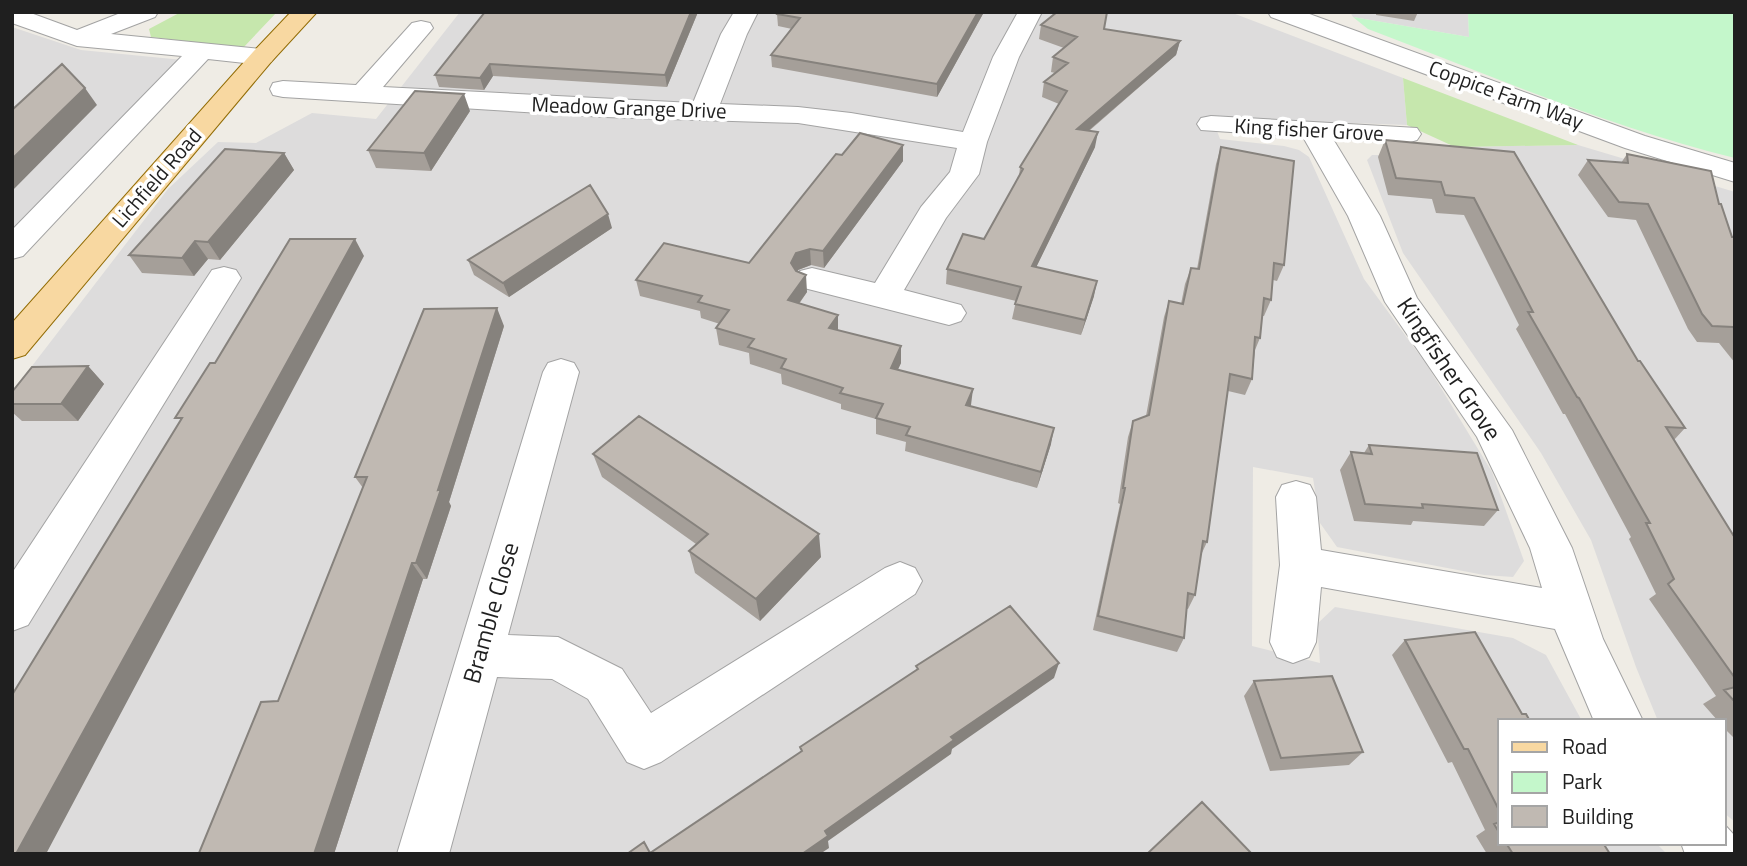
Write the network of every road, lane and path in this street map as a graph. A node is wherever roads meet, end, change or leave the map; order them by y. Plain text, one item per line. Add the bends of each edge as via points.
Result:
1 (146, 12) edge
2 (305, 12) edge
3 (746, 12) edge
4 (1030, 12) edge
5 (1291, 14) edge
6 (12, 15) edge
7 (421, 29) dead end
8 (77, 38) junction
9 (202, 51) junction
10 (262, 57) junction
11 (283, 89) dead end
12 (362, 95) junction
13 (704, 111) junction
14 (1211, 124) dead end
15 (1314, 131) junction
16 (1407, 134) dead end
17 (973, 142) junction
18 (1735, 173) edge
19 (12, 248) edge
20 (225, 278) dead end
21 (812, 279) dead end
22 (884, 296) junction
23 (949, 313) dead end
24 (12, 346) edge
25 (561, 372) dead end
26 (1296, 497) dead end
27 (1301, 565) junction
28 (901, 581) dead end
29 (12, 611) edge
30 (1573, 613) junction
31 (1293, 642) dead end
32 (478, 655) junction
33 (1618, 719) edge
34 (423, 854) edge

1 - 8 street
2 - 10 main road, Lichfield Road
3 - 13 street
4 - 17 street via 1006,57
5 - 18 street, Coppice Farm Way via 1635,142
6 - 8 street
7 - 12 street
8 - 9 street
9 - 10 street
9 - 19 street
10 - 24 main road, Lichfield Road
11 - 12 street, Meadow Grange Drive
12 - 13 street, Meadow Grange Drive
13 - 17 street, Meadow Grange Drive via 838,119
14 - 15 street, King fisher Grove
15 - 16 street, King fisher Grove
15 - 30 street, Kingfisher Grove via 1364,216 1402,302 1493,430 1551,548
17 - 22 street via 964,174 932,214
20 - 29 street
21 - 22 street
22 - 23 street
25 - 32 street, Bramble Close
26 - 27 street
27 - 30 street
27 - 31 street
28 - 32 street via 644,745 605,684 558,658
30 - 33 street, Kingfisher Grove
32 - 34 street, Bramble Close

